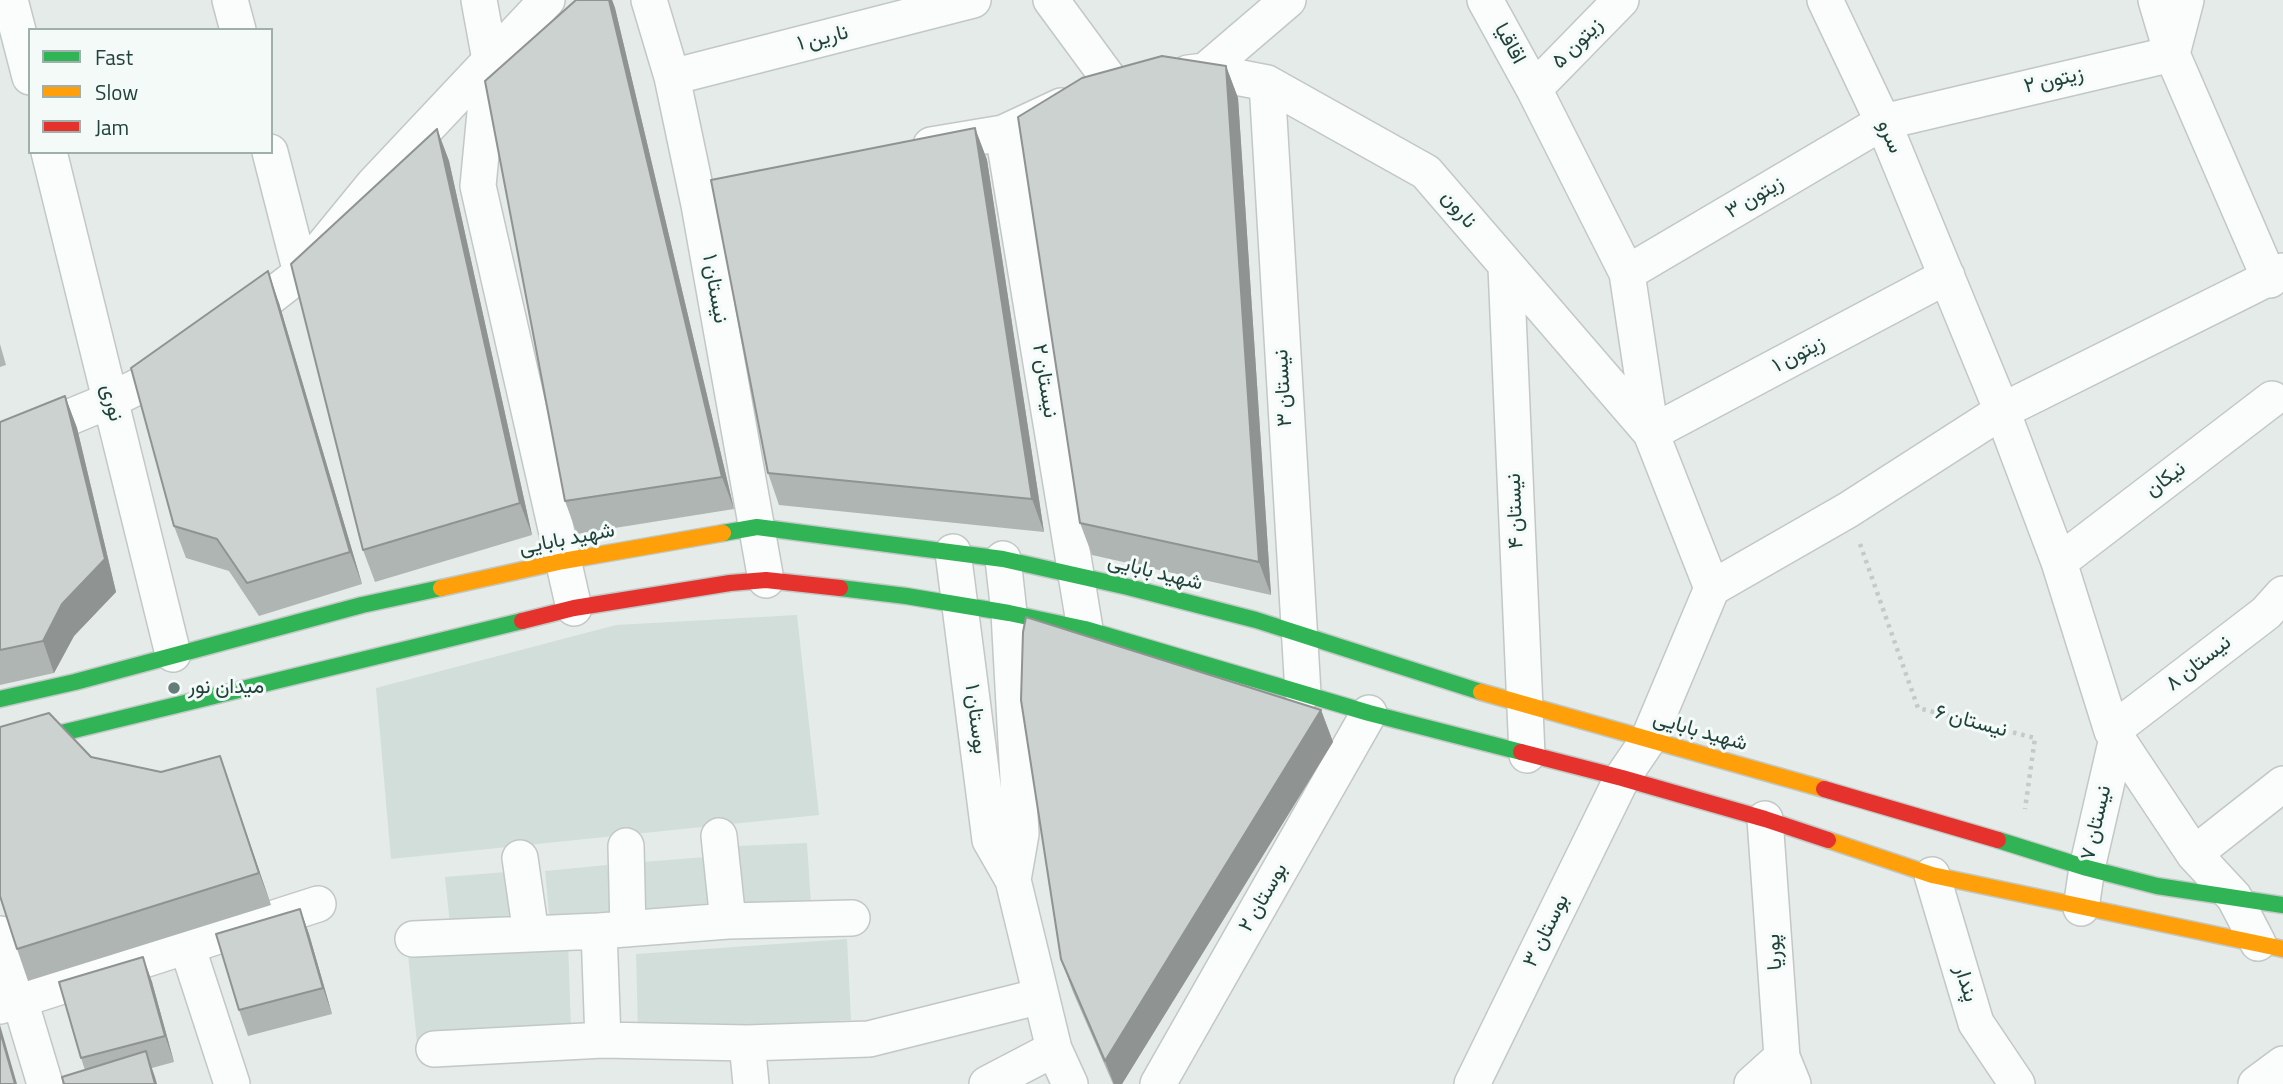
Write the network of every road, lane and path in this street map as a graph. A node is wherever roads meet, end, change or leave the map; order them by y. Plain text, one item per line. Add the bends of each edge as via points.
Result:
1 (10, 0) edge
2 (230, 0) edge
3 (479, 0) edge
4 (547, 0) edge
5 (649, 0) edge
6 (973, 0) edge
7 (1051, 0) edge
8 (1288, 0) edge
9 (1485, 0) edge
10 (1621, 0) edge
11 (1825, 0) edge
12 (2156, 0) edge
13 (2186, 0) edge
14 (237, 28) edge
15 (2172, 54) junction
16 (490, 60) junction
17 (28, 69) edge
18 (1205, 71) junction
19 (672, 77) junction
20 (1134, 80) junction
21 (1267, 83) junction
22 (1534, 89) junction
23 (1883, 122) junction
24 (1003, 133) junction
25 (901, 151) edge
26 (49, 154) edge
27 (271, 154) edge
28 (787, 181) edge
29 (699, 205) junction
30 (1506, 267) junction
31 (301, 273) junction
32 (1627, 273) junction
33 (2276, 275) edge
34 (1947, 276) junction
35 (2272, 399) dead end
36 (111, 400) junction
37 (2002, 411) junction
38 (1651, 433) junction
39 (0, 446) edge
40 (1848, 510) junction
41 (757, 527) junction
42 (953, 552) junction
43 (1003, 559) junction
44 (564, 561) junction
45 (2059, 562) junction
46 (1076, 575) junction
47 (766, 580) junction
48 (1712, 587) junction
49 (2283, 594) edge
50 (961, 605) junction
51 (574, 608) junction
52 (1009, 613) junction
53 (1086, 629) junction
54 (1298, 633) junction
55 (173, 654) junction
56 (1303, 693) junction
57 (0, 699) edge
58 (1524, 706) junction
59 (1369, 713) junction
60 (2115, 735) junction
61 (1648, 740) junction
62 (0, 748) edge
63 (1527, 755) junction
64 (1622, 778) junction
65 (2283, 784) edge
66 (1765, 819) junction
67 (719, 836) dead end
68 (626, 845) dead end
69 (2020, 846) junction
70 (2194, 854) junction
71 (520, 858) dead end
72 (2087, 868) junction
73 (1932, 875) junction
74 (1013, 880) junction
75 (2234, 897) junction
76 (318, 904) dead end
77 (2283, 905) edge
78 (2081, 908) junction
79 (852, 918) dead end
80 (728, 921) junction
81 (614, 930) junction
82 (0, 934) edge
83 (531, 934) junction
84 (413, 939) dead end
85 (187, 946) junction
86 (2271, 946) edge
87 (1041, 996) junction
88 (10, 1003) edge
89 (603, 1040) junction
90 (747, 1043) junction
91 (434, 1049) dead end
92 (1054, 1049) junction
93 (2283, 1064) edge
94 (1788, 1070) edge
95 (46, 1084) edge
96 (232, 1084) edge
97 (751, 1084) edge
98 (987, 1084) edge
99 (1070, 1084) edge
100 (1158, 1084) edge
101 (1472, 1084) edge
102 (1752, 1084) edge
103 (2017, 1084) edge
104 (2256, 1084) edge

1 - 17 street
2 - 14 street
3 - 16 street
4 - 16 street
5 - 19 street, نیستان ۱
6 - 19 street, نارین ۱
7 - 20 street
8 - 18 street
9 - 22 street, اقاقیا
10 - 22 street, زیتون ۵
11 - 23 street, سرو
12 - 15 street
13 - 15 street
15 - 23 street, زیتون ۲
15 - 33 street
16 - 31 street via 373,185
16 - 44 street via 478,186
18 - 20 street
18 - 21 street, نارون
19 - 29 street, نیستان ۱
20 - 24 street
21 - 30 street, نارون via 1426,172
21 - 54 street, نیستان ۳
22 - 32 street, اقاقیا
23 - 32 street, زیتون ۳
23 - 34 street, سرو
24 - 25 street
24 - 46 street, نیستان ۲
26 - 36 street, نوری
27 - 31 street
28 - 29 street
29 - 41 street, نیستان ۱
30 - 38 street, نارون
30 - 58 street, نیستان ۴
31 - 36 street via 183,363
32 - 38 street, اقاقیا
33 - 37 street
34 - 37 street, سرو
34 - 38 street, زیتون ۱
35 - 45 street, نیکان
36 - 39 street
36 - 55 street, نوری
37 - 40 street
37 - 45 street, سرو
38 - 48 street
40 - 48 street
40 - 69 path, نیستان ۶ via 1918,708 2035,738
41 - 42 main road, شهید بابایی
41 - 44 main road, شهید بابایی
41 - 47 street, نیستان ۱
42 - 43 main road, شهید بابایی
42 - 50 street, بوستان ۱
43 - 46 main road, شهید بابایی
43 - 52 street, بوستان ۱
44 - 51 street
44 - 55 main road, شهید بابایی via 362,605
45 - 60 street, سرو
46 - 53 street, نیستان ۲
46 - 54 main road, شهید بابایی
47 - 50 main road
47 - 51 main road
48 - 61 street, بوستان ۳
49 - 60 street, نیستان ۸ via 2266,613
50 - 52 main road
50 - 74 street, بوستان ۱ via 990,840
51 - 62 main road
52 - 53 main road
52 - 74 street, بوستان ۱ via 1020,834
53 - 56 main road
54 - 56 street, نیستان ۳
54 - 58 main road, شهید بابایی
55 - 57 main road, شهید بابایی
56 - 59 main road
58 - 61 main road, شهید بابایی
58 - 63 street, نیستان ۴
59 - 63 main road
59 - 100 street, بوستان ۲
60 - 70 street
60 - 72 street, نیستان ۷
61 - 64 street, بوستان ۳
61 - 69 main road, شهید بابایی
63 - 64 main road
64 - 66 main road
64 - 101 street, بوستان ۳
65 - 70 street
66 - 73 main road
66 - 94 street, پوریا
67 - 80 street
68 - 81 street
69 - 72 main road, شهید بابایی
70 - 75 street
71 - 83 street
72 - 75 main road, شهید بابایی via 2157,886
72 - 78 street, نیستان ۷
73 - 78 main road
73 - 103 street, پندار via 1976,1023
74 - 87 street, بوستان ۱
75 - 77 main road, شهید بابایی
75 - 86 street
76 - 85 street
78 - 86 main road
79 - 80 street
80 - 81 street
81 - 83 street
81 - 89 street
82 - 88 street
83 - 84 street
85 - 88 street
85 - 96 street
87 - 90 street via 869,1039
87 - 92 street, بوستان ۱
88 - 95 street
89 - 90 street
89 - 91 street
90 - 97 street
92 - 98 street
92 - 99 street, بوستان ۱
93 - 104 street
94 - 102 street

